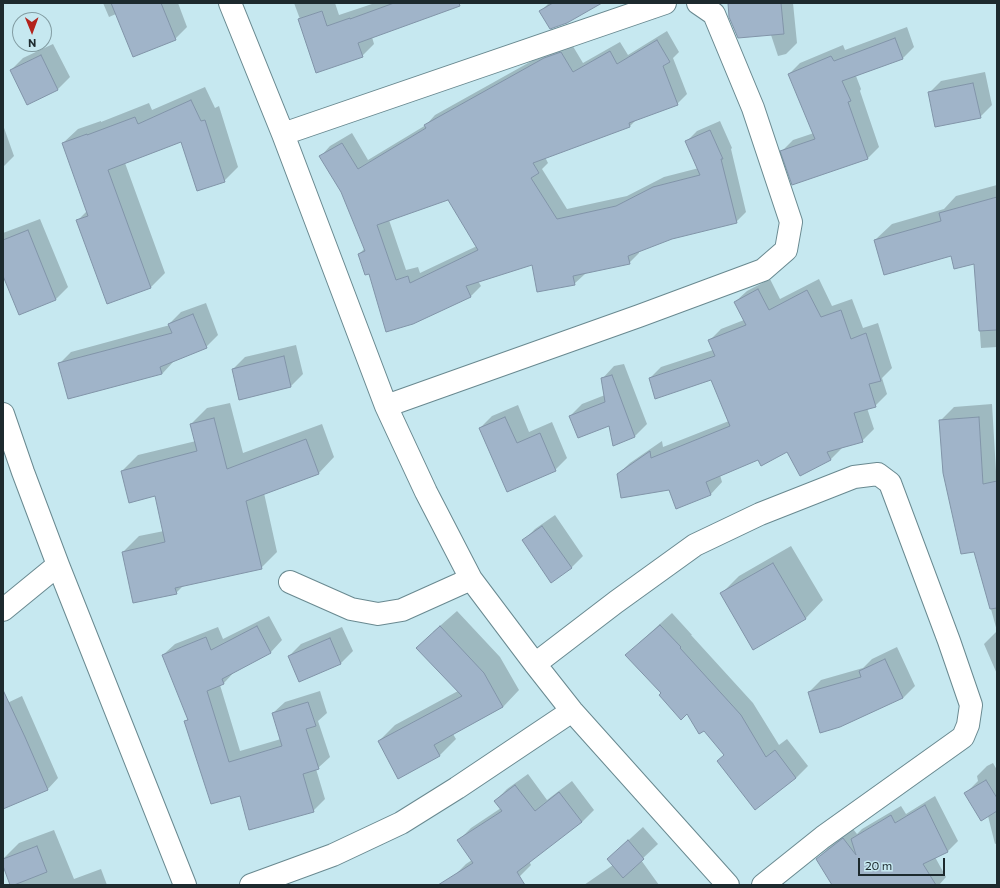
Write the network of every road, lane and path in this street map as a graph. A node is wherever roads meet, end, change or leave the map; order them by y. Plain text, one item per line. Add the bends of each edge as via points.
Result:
1 (230, 3) edge
2 (665, 3) edge
3 (698, 3) edge
4 (283, 134) junction
5 (386, 406) junction
6 (3, 414) edge
7 (58, 565) junction
8 (471, 579) junction
9 (290, 582) dead end
10 (3, 610) edge
11 (535, 664) junction
12 (572, 711) junction
13 (184, 885) edge
14 (251, 885) edge
15 (728, 885) edge
16 (763, 885) edge

1 - 4 street
2 - 4 street
3 - 5 street via 714,14 753,108 791,222 786,250 763,270
4 - 5 street
5 - 8 street via 426,492
6 - 7 street
7 - 10 street
7 - 13 street
8 - 9 street via 402,610 378,614 351,609
8 - 11 street
11 - 12 street
11 - 16 street via 695,545 760,514 854,477 878,474 890,482 950,641 971,705 968,725 962,737 823,836
12 - 14 street via 401,823 333,855
12 - 15 street

